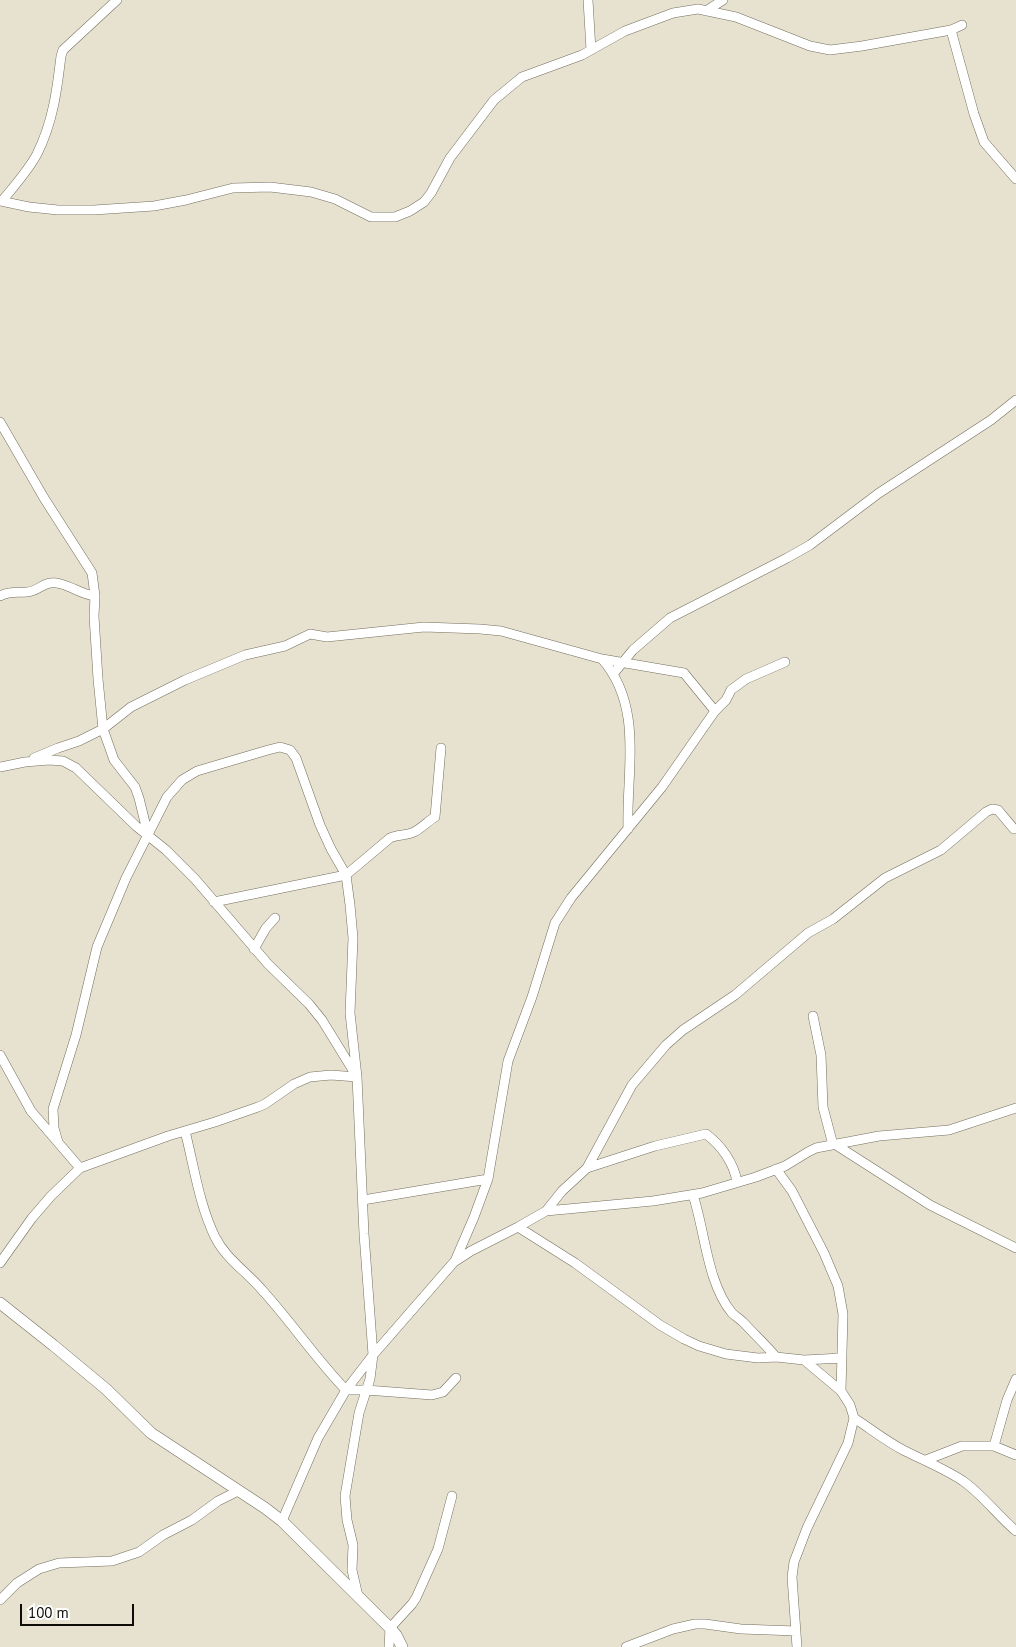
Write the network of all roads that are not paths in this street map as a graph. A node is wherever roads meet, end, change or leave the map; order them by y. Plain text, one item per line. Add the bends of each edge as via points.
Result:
1 (117, 0) edge
2 (588, 0) edge
3 (723, 0) edge
4 (706, 11) junction
5 (962, 25) dead end
6 (951, 30) junction
7 (591, 50) junction
8 (1016, 179) edge
9 (1, 201) edge
10 (1016, 400) edge
11 (0, 422) edge
12 (0, 596) edge
13 (95, 596) junction
14 (602, 659) junction
15 (621, 662) junction
16 (785, 662) dead end
17 (614, 673) junction
18 (715, 711) junction
19 (103, 729) junction
20 (441, 748) dead end
21 (25, 762) junction
22 (0, 768) edge
23 (628, 829) junction
24 (1016, 829) edge
25 (148, 835) junction
26 (346, 876) junction
27 (214, 902) junction
28 (275, 918) dead end
29 (254, 949) junction
30 (813, 1016) dead end
31 (0, 1055) edge
32 (357, 1077) junction
33 (1016, 1108) edge
34 (185, 1131) junction
35 (58, 1142) junction
36 (835, 1145) junction
37 (80, 1168) junction
38 (587, 1168) junction
39 (776, 1169) junction
40 (488, 1179) junction
41 (737, 1182) junction
42 (693, 1195) junction
43 (363, 1200) junction
44 (546, 1211) junction
45 (518, 1227) junction
46 (1016, 1248) edge
47 (0, 1262) edge
48 (454, 1262) junction
49 (0, 1304) edge
50 (373, 1355) junction
51 (776, 1357) junction
52 (842, 1358) junction
53 (804, 1360) junction
54 (456, 1378) dead end
55 (1016, 1379) edge
56 (346, 1390) junction
57 (366, 1390) junction
58 (841, 1391) junction
59 (854, 1418) junction
60 (994, 1446) junction
61 (1016, 1455) edge
62 (926, 1460) junction
63 (238, 1491) junction
64 (452, 1496) dead end
65 (282, 1521) junction
66 (1016, 1531) edge
67 (358, 1597) junction
68 (0, 1600) edge
69 (390, 1628) junction
70 (796, 1631) junction
71 (389, 1647) edge
72 (402, 1647) edge
73 (626, 1647) edge
74 (797, 1647) edge

1 - 9 street via 63,50 55,106 37,154
2 - 7 street
3 - 4 street
4 - 6 street via 736,17 810,46 830,50
4 - 7 street via 673,13 625,31
5 - 6 street
6 - 8 street via 984,142
7 - 9 street via 522,77 494,100 450,158 424,202 395,216 371,217 335,199 311,192 270,187 234,188 154,206 94,210 58,210
10 - 15 street via 991,420 879,493 810,545 670,618
11 - 13 street via 92,573
12 - 13 street via 15,591 29,592 52,582
13 - 19 street
14 - 15 street
14 - 17 street
14 - 19 street via 501,631 480,629 424,627 327,637 310,634 285,646 245,655 185,680 131,707
15 - 17 street
15 - 18 street via 684,673
16 - 18 street via 737,685
17 - 23 street via 629,721
18 - 23 street
19 - 21 street
19 - 25 street via 114,760 140,798
20 - 26 street via 435,816 414,832 390,838
21 - 22 street
21 - 25 street via 63,760 76,768
23 - 40 street via 571,898 555,924 508,1061
24 - 38 street via 998,810 986,812 941,850 876,884 833,919 802,938 735,995 683,1030 632,1085
25 - 26 street via 167,797 182,780 197,771 280,747 290,750 296,758 320,825
25 - 27 street
25 - 35 street via 121,888 97,947 76,1035 53,1109
26 - 27 street
26 - 32 street via 352,930 350,1013
27 - 29 street
28 - 29 street
29 - 32 street via 322,1020
30 - 36 street via 821,1055 823,1107
31 - 35 street via 31,1111
32 - 34 street via 310,1077 265,1104
32 - 43 street
33 - 36 street via 949,1130 906,1133
34 - 37 street
34 - 56 street via 204,1210 227,1256 263,1290
35 - 37 street
36 - 39 street via 812,1150
36 - 46 street via 930,1205
37 - 47 street via 51,1196
38 - 41 street via 706,1134 732,1163
38 - 44 street
39 - 41 street
39 - 52 street via 792,1191 835,1280 843,1314
40 - 43 street
40 - 48 street
41 - 42 street
42 - 44 street
42 - 51 street via 719,1289 732,1312
43 - 50 street
44 - 45 street
45 - 48 street
45 - 51 street via 684,1339 716,1352
48 - 50 street
49 - 63 street via 106,1389 151,1433
50 - 56 street
50 - 57 street
51 - 53 street
52 - 53 street
52 - 58 street
53 - 58 street
54 - 57 street via 437,1394
55 - 60 street
56 - 57 street
56 - 65 street via 318,1438
57 - 67 street via 346,1496 353,1545 352,1570
58 - 59 street
59 - 62 street via 881,1438
59 - 70 street via 848,1443 794,1562
60 - 61 street
60 - 62 street via 962,1446
62 - 66 street via 970,1486
63 - 65 street
63 - 68 street via 139,1552 112,1561 59,1563 39,1569 17,1583
64 - 69 street via 438,1549 416,1598
65 - 67 street
67 - 69 street
69 - 71 street
69 - 72 street
70 - 73 street via 695,1624
70 - 74 street

